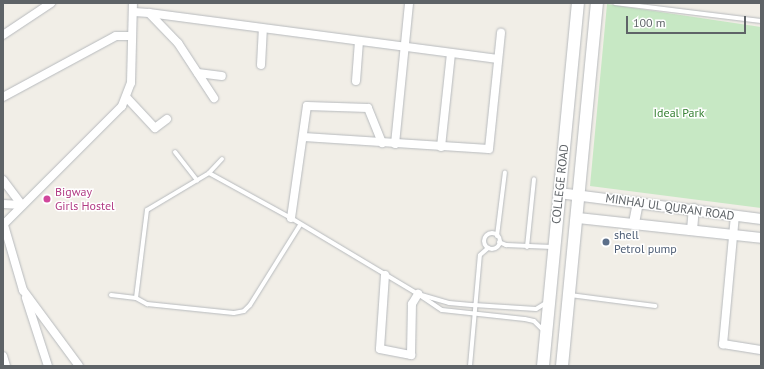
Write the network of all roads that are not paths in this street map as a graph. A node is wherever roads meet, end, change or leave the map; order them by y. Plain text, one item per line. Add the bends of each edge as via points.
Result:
1 (51, 3) edge
2 (133, 3) edge
3 (409, 3) edge
4 (578, 3) edge
5 (597, 3) edge
6 (615, 3) edge
7 (134, 12) junction
8 (149, 13) junction
9 (761, 21) edge
10 (3, 27) edge
11 (19, 27) junction
12 (263, 29) junction
13 (501, 33) dead end
14 (3, 35) edge
15 (132, 36) junction
16 (359, 40) junction
17 (404, 47) junction
18 (450, 54) junction
19 (498, 59) junction
20 (261, 65) dead end
21 (198, 73) junction
22 (222, 76) dead end
23 (356, 81) dead end
24 (3, 97) edge
25 (127, 98) junction
26 (214, 98) dead end
27 (167, 119) dead end
28 (304, 137) junction
29 (382, 143) junction
30 (394, 144) junction
31 (441, 146) junction
32 (175, 152) dead end
33 (222, 159) dead end
34 (208, 172) junction
35 (505, 172) dead end
36 (534, 179) dead end
37 (3, 180) edge
38 (197, 180) junction
39 (559, 193) junction
40 (580, 194) junction
41 (638, 202) junction
42 (3, 204) edge
43 (22, 205) junction
44 (694, 209) junction
45 (735, 215) junction
46 (291, 218) junction
47 (578, 218) junction
48 (761, 219) edge
49 (634, 223) junction
50 (3, 225) edge
51 (300, 225) junction
52 (692, 230) junction
53 (733, 234) junction
54 (497, 236) junction
55 (761, 238) edge
56 (499, 242) junction
57 (527, 246) junction
58 (553, 246) junction
59 (488, 248) junction
60 (385, 276) junction
61 (24, 290) junction
62 (111, 295) dead end
63 (419, 295) junction
64 (570, 295) junction
65 (136, 298) junction
66 (548, 302) junction
67 (474, 305) junction
68 (655, 306) dead end
69 (474, 314) junction
70 (546, 332) junction
71 (761, 350) edge
72 (3, 356) edge
73 (6, 366) edge
74 (48, 366) edge
75 (79, 366) edge
76 (470, 366) edge
77 (542, 366) edge
78 (562, 366) edge

1 - 11 street
2 - 7 street
3 - 17 street
4 - 39 main road, COLLEGE ROAD
5 - 40 main road, COLLEGE ROAD
6 - 9 lane
7 - 8 street
7 - 15 street
8 - 12 street
8 - 21 street via 178,43
10 - 11 street
11 - 14 street
12 - 16 street
12 - 20 street
13 - 19 street
15 - 24 street via 116,36
15 - 25 street via 131,83
16 - 17 street
16 - 23 street
17 - 18 street
17 - 30 street
18 - 19 street
18 - 31 street
19 - 31 street via 490,149
21 - 22 street
21 - 26 street
25 - 27 street via 155,128
25 - 43 street via 114,116
28 - 29 street
28 - 29 street via 307,106 368,108
28 - 46 street via 300,142
29 - 30 street
30 - 31 street
32 - 38 lane
33 - 34 lane
34 - 38 lane
34 - 46 lane
35 - 54 lane
36 - 57 lane
37 - 43 street
38 - 65 lane via 147,210
39 - 40 street, MINHAJ UL QURAN ROAD
39 - 58 main road, COLLEGE ROAD
40 - 41 street, MINHAJ UL QURAN ROAD
40 - 47 main road, COLLEGE ROAD
41 - 44 street, MINHAJ UL QURAN ROAD
41 - 49 street
42 - 43 street
43 - 50 street
44 - 45 street, MINHAJ UL QURAN ROAD
44 - 52 street
45 - 48 street, MINHAJ UL QURAN ROAD
45 - 53 street
46 - 51 lane
47 - 49 street, MINHAJ UL QURAN ROAD
47 - 64 main road, COLLEGE ROAD
49 - 52 street, MINHAJ UL QURAN ROAD
50 - 61 street
51 - 60 lane
51 - 65 lane via 244,311 234,313 147,304
52 - 53 street, MINHAJ UL QURAN ROAD
53 - 55 street, MINHAJ UL QURAN ROAD
53 - 71 street via 723,344
54 - 56 lane
54 - 59 lane via 487,234 484,239
56 - 57 lane
56 - 59 lane via 497,246
57 - 58 lane
58 - 66 main road, COLLEGE ROAD
59 - 67 lane via 480,254
60 - 63 lane
60 - 63 street via 380,348 410,355 412,304
61 - 74 street
61 - 75 street
62 - 65 lane
63 - 67 lane
63 - 69 lane via 442,310
64 - 68 lane
64 - 78 main road, COLLEGE ROAD
66 - 67 lane via 536,309
66 - 70 main road, COLLEGE ROAD
67 - 69 lane
69 - 70 lane via 534,321
69 - 76 lane
70 - 77 main road, COLLEGE ROAD
72 - 73 street

